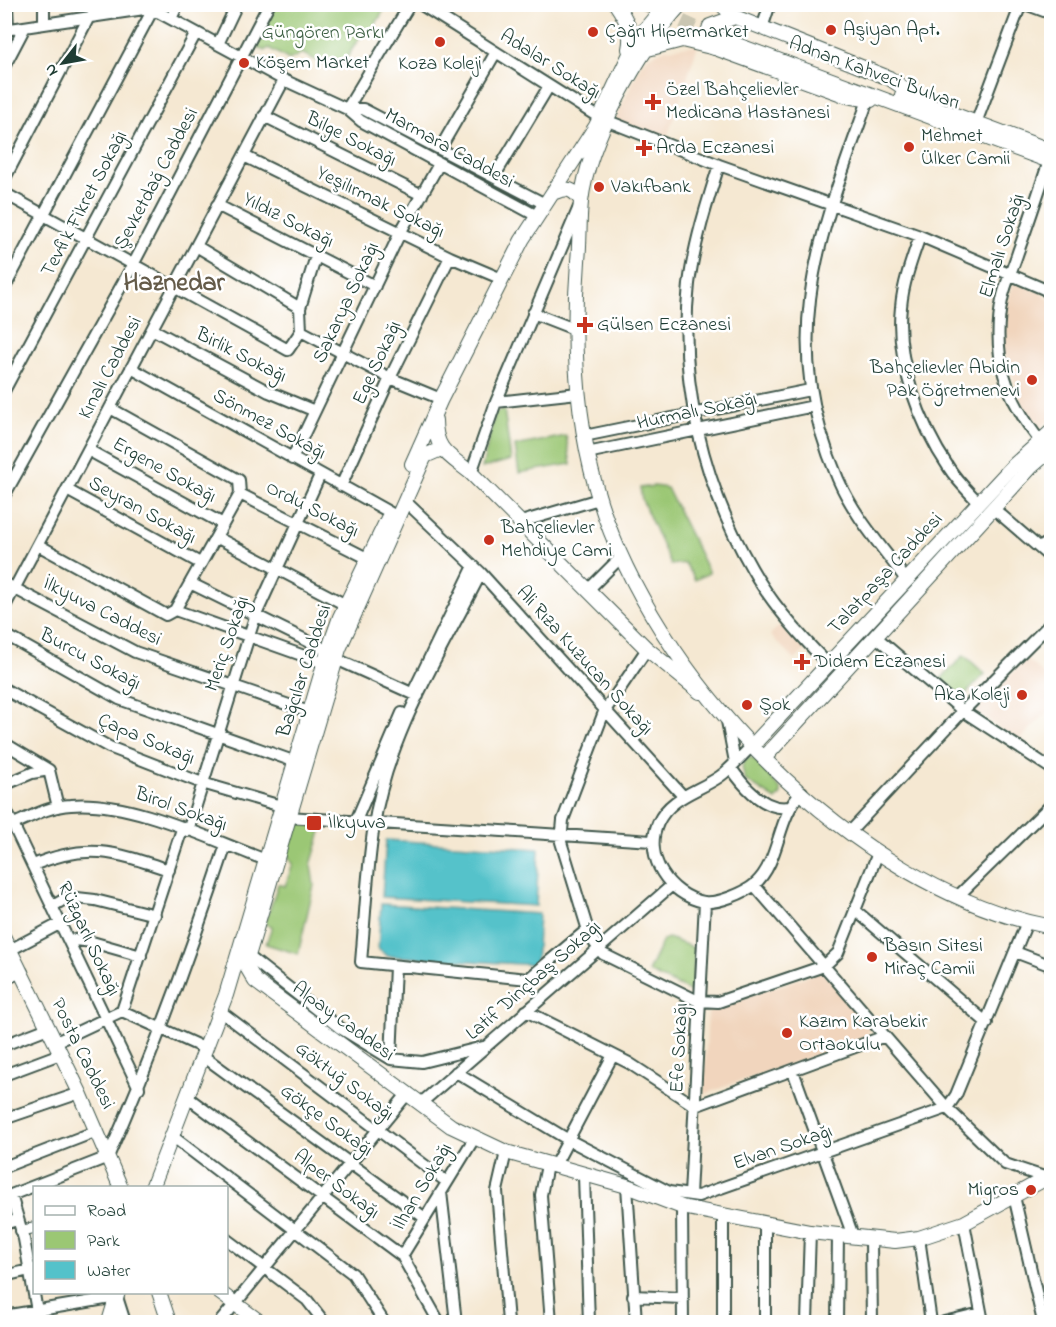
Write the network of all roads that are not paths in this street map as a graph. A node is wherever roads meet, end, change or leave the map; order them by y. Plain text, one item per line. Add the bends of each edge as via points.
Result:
1 (8, 4) edge
2 (44, 4) edge
3 (178, 4) edge
4 (237, 4) edge
5 (269, 4) edge
6 (410, 4) edge
7 (420, 4) edge
8 (666, 4) edge
9 (681, 4) edge
10 (720, 4) edge
11 (770, 4) edge
12 (1021, 4) edge
13 (1025, 4) edge
14 (621, 5) edge
15 (146, 8) edge
16 (112, 9) edge
17 (1052, 14) edge
18 (89, 17) junction
19 (735, 17) junction
20 (171, 19) junction
21 (44, 24) junction
22 (25, 27) junction
23 (762, 28) junction
24 (6, 29) edge
25 (196, 33) junction
26 (716, 38) junction
27 (218, 44) junction
28 (645, 50) junction
29 (496, 52) junction
30 (628, 55) junction
31 (242, 58) junction
32 (4, 67) edge
33 (284, 80) junction
34 (549, 86) junction
35 (868, 100) junction
36 (892, 101) junction
37 (926, 104) junction
38 (346, 110) junction
39 (264, 116) junction
40 (604, 120) junction
41 (976, 123) junction
42 (441, 147) junction
43 (244, 156) junction
44 (1051, 158) edge
45 (439, 164) junction
46 (719, 165) junction
47 (494, 177) junction
48 (4, 180) edge
49 (555, 192) junction
50 (4, 193) edge
51 (422, 195) junction
52 (581, 200) junction
53 (545, 204) junction
54 (217, 205) junction
55 (831, 205) junction
56 (45, 213) junction
57 (537, 216) junction
58 (400, 233) junction
59 (920, 236) junction
60 (88, 238) junction
61 (196, 246) junction
62 (316, 256) junction
63 (450, 257) junction
64 (134, 263) junction
65 (1011, 275) junction
66 (502, 279) junction
67 (175, 285) junction
68 (375, 286) junction
69 (4, 289) edge
70 (1052, 296) edge
71 (300, 308) junction
72 (533, 313) junction
73 (152, 329) junction
74 (574, 329) junction
75 (301, 331) junction
76 (343, 353) junction
77 (131, 368) junction
78 (390, 378) junction
79 (810, 390) junction
80 (4, 392) edge
81 (578, 393) junction
82 (496, 402) junction
83 (438, 405) junction
84 (814, 406) junction
85 (110, 408) junction
86 (315, 411) junction
87 (694, 415) junction
88 (699, 431) junction
89 (1052, 431) edge
90 (584, 436) junction
91 (1046, 445) edge
92 (441, 449) junction
93 (88, 450) junction
94 (587, 453) junction
95 (292, 459) junction
96 (471, 473) junction
97 (320, 475) junction
98 (341, 486) junction
99 (67, 490) junction
100 (240, 494) junction
101 (4, 496) edge
102 (599, 499) junction
103 (405, 501) junction
104 (979, 503) junction
105 (993, 508) junction
106 (391, 513) junction
107 (521, 522) junction
108 (297, 523) junction
109 (223, 524) junction
110 (216, 537) junction
111 (1052, 539) edge
112 (38, 545) junction
113 (1040, 548) junction
114 (621, 557) junction
115 (369, 559) junction
116 (1052, 559) edge
117 (200, 563) junction
118 (276, 568) junction
119 (477, 571) junction
120 (907, 581) junction
121 (4, 583) edge
122 (190, 583) junction
123 (15, 588) junction
124 (588, 590) junction
125 (346, 605) junction
126 (4, 608) edge
127 (176, 610) junction
128 (255, 617) junction
129 (656, 621) junction
130 (1052, 622) edge
131 (4, 634) edge
132 (248, 635) junction
133 (875, 636) junction
134 (647, 649) junction
135 (330, 658) junction
136 (829, 665) junction
137 (232, 686) junction
138 (4, 689) edge
139 (415, 694) junction
140 (963, 711) junction
141 (604, 712) junction
142 (722, 712) junction
143 (316, 714) junction
144 (218, 732) junction
145 (4, 743) edge
146 (752, 746) junction
147 (768, 753) junction
148 (296, 762) junction
149 (733, 765) junction
150 (1052, 769) edge
151 (50, 770) junction
152 (202, 783) junction
153 (4, 785) edge
154 (802, 792) junction
155 (683, 796) junction
156 (1052, 804) edge
157 (4, 806) edge
158 (58, 807) junction
159 (789, 807) junction
160 (284, 812) junction
161 (355, 823) junction
162 (14, 824) junction
163 (374, 825) junction
164 (185, 830) junction
165 (849, 833) junction
166 (562, 836) junction
167 (652, 841) junction
168 (226, 845) junction
169 (878, 854) junction
170 (266, 860) junction
171 (33, 865) junction
172 (169, 870) junction
173 (754, 885) junction
174 (671, 886) junction
175 (957, 897) junction
176 (705, 903) junction
177 (53, 906) junction
178 (855, 910) junction
179 (154, 915) junction
180 (1027, 922) junction
181 (61, 923) junction
182 (1052, 927) edge
183 (588, 929) junction
184 (68, 939) junction
185 (8, 944) edge
186 (598, 949) junction
187 (1015, 952) junction
188 (141, 956) junction
189 (248, 956) junction
190 (395, 966) junction
191 (824, 966) junction
192 (1052, 966) edge
193 (22, 972) junction
194 (4, 980) edge
195 (255, 981) junction
196 (226, 994) junction
197 (700, 1001) junction
198 (122, 1011) junction
199 (220, 1011) junction
200 (526, 1011) junction
201 (106, 1018) junction
202 (987, 1023) junction
203 (48, 1028) junction
204 (162, 1028) junction
205 (885, 1036) junction
206 (4, 1045) edge
207 (486, 1046) junction
208 (58, 1048) junction
209 (205, 1052) junction
210 (613, 1055) junction
211 (391, 1059) junction
212 (793, 1071) junction
213 (456, 1072) junction
214 (4, 1075) edge
215 (139, 1088) junction
216 (80, 1093) junction
217 (408, 1094) junction
218 (188, 1097) junction
219 (421, 1103) junction
220 (695, 1106) junction
221 (947, 1108) junction
222 (4, 1119) edge
223 (379, 1130) junction
224 (97, 1131) junction
225 (172, 1136) junction
226 (475, 1137) junction
227 (567, 1139) junction
228 (506, 1152) junction
229 (823, 1153) junction
230 (108, 1157) junction
231 (352, 1162) junction
232 (550, 1166) junction
233 (4, 1167) edge
234 (584, 1176) junction
235 (1049, 1177) edge
236 (120, 1186) edge
237 (154, 1186) edge
238 (627, 1186) junction
239 (444, 1187) junction
240 (690, 1195) junction
241 (1014, 1196) junction
242 (323, 1198) junction
243 (682, 1207) junction
244 (723, 1215) junction
245 (425, 1218) junction
246 (17, 1220) junction
247 (765, 1223) junction
248 (964, 1223) junction
249 (4, 1224) edge
250 (33, 1228) edge
251 (21, 1231) junction
252 (296, 1231) junction
253 (810, 1232) junction
254 (838, 1234) junction
255 (853, 1236) junction
256 (919, 1238) junction
257 (871, 1239) junction
258 (228, 1240) edge
259 (402, 1256) junction
260 (266, 1267) junction
261 (32, 1269) edge
262 (4, 1276) edge
263 (35, 1294) edge
264 (159, 1294) edge
265 (221, 1294) edge
266 (118, 1295) edge
267 (633, 1296) junction
268 (682, 1298) junction
269 (236, 1304) junction
270 (37, 1310) junction
271 (4, 1316) edge
272 (982, 1318) edge
273 (170, 1321) edge
274 (39, 1323) edge
275 (109, 1323) edge
276 (125, 1323) edge
277 (220, 1323) edge
278 (260, 1323) edge
279 (324, 1323) edge
280 (384, 1323) edge
281 (439, 1323) edge
282 (456, 1323) edge
283 (508, 1323) edge
284 (551, 1323) edge
285 (588, 1323) edge
286 (636, 1323) edge
287 (683, 1323) edge
288 (723, 1323) edge
289 (765, 1323) edge
290 (807, 1323) edge
291 (837, 1323) edge
292 (872, 1323) edge
293 (931, 1323) edge
294 (944, 1323) edge
295 (1043, 1323) edge

1 - 24 street
2 - 21 street
3 - 20 street
4 - 27 street
5 - 31 street, Şevketdağ Caddesi
6 - 38 street
7 - 29 street, Adalar Sokağı
8 - 30 main road, Bağcılar Caddesi
9 - 28 main road, Bağcılar Caddesi
10 - 19 main road
11 - 23 street
12 - 41 street
13 - 17 street
14 - 30 main road via 632,36
15 - 16 street
15 - 20 street
15 - 56 street
16 - 18 street
18 - 21 street
18 - 48 street
19 - 23 main road
19 - 26 main road via 710,26 707,36
20 - 25 street
21 - 22 street
22 - 24 street
22 - 32 street
23 - 37 main road via 889,78
25 - 27 street
25 - 60 street, Tevfik Fikret Sokağı
26 - 28 main road via 682,40
26 - 35 main road via 847,96
26 - 36 main road, Adnan Kahveci Bulvarı
26 - 37 main road, Adnan Kahveci Bulvarı
27 - 31 street
28 - 40 main road, Bağcılar Caddesi
29 - 34 street, Adalar Sokağı
29 - 42 street
30 - 40 main road, Bağcılar Caddesi
31 - 33 street
31 - 64 street, Şevketdağ Caddesi
33 - 38 street
33 - 39 street, Kınalı Caddesi
34 - 40 street, Adalar Sokağı
34 - 47 street
35 - 36 main road
35 - 55 street
36 - 44 main road, Adnan Kahveci Bulvarı
37 - 41 main road, Adnan Kahveci Bulvarı
38 - 42 street via 363,109
38 - 45 street, Marmara Caddesi
39 - 43 street, Kınalı Caddesi
39 - 51 street, Bilge Sokağı
40 - 46 street, Adalar Sokağı
40 - 49 main road, Bağcılar Caddesi
40 - 52 main road, Bağcılar Caddesi
41 - 44 main road, Adnan Kahveci Bulvarı
42 - 47 street
43 - 54 street, Kınalı Caddesi
43 - 58 street, Yeşilırmak Sokağı
44 - 65 street, Elmalı Sokağı
45 - 51 street, Sakarya Sokağı
45 - 57 street, Marmara Caddesi
46 - 55 street, Adalar Sokağı
46 - 87 street via 690,283 687,367
47 - 53 street
49 - 52 main road via 566,188
49 - 53 main road, Bağcılar Caddesi
50 - 56 street
51 - 58 street, Sakarya Sokağı
52 - 72 street, Bağcılar Caddesi
52 - 74 main road
53 - 57 main road, Bağcılar Caddesi
54 - 61 street, Kınalı Caddesi
54 - 62 street, Yıldız Sokağı
55 - 59 street, Adalar Sokağı
55 - 79 street via 815,259 807,307
56 - 60 street
56 - 69 street
57 - 66 main road, Bağcılar Caddesi
58 - 63 street, Yeşilırmak Sokağı
58 - 68 street, Sakarya Sokağı
59 - 65 street, Adalar Sokağı
59 - 104 street via 907,272 900,309 902,348 933,442 950,470
60 - 64 street
60 - 80 street, Tevfik Fikret Sokağı
61 - 67 street, Kınalı Caddesi
61 - 71 street
62 - 68 street, Yıldız Sokağı
62 - 71 street
63 - 66 street, Yeşilırmak Sokağı
63 - 78 street, Ege Sokağı
64 - 67 street
64 - 101 street, Şevketdağ Caddesi
65 - 70 street, Adalar Sokağı
65 - 91 street, Elmalı Sokağı via 1002,298 999,354 1018,414
66 - 83 main road, Bağcılar Caddesi
67 - 73 street, Kınalı Caddesi
67 - 75 street via 288,350
68 - 76 street, Sakarya Sokağı
71 - 75 street
72 - 74 street
72 - 82 street, Bağcılar Caddesi
73 - 77 street, Kınalı Caddesi
73 - 86 street, Birlik Sokağı via 269,392
74 - 81 main road
75 - 76 street
76 - 78 street
76 - 86 street, Sakarya Sokağı
77 - 85 street, Kınalı Caddesi
77 - 95 street, Sönmez Sokağı
78 - 83 street
78 - 98 street, Ege Sokağı
79 - 84 street
79 - 87 street, Hurmalı Sokağı
81 - 82 street
81 - 90 main road
82 - 96 street, Bağcılar Caddesi
83 - 92 main road via 435,436
83 - 106 main road, Bağcılar Caddesi
84 - 88 street, Hurmalı Sokağı
84 - 120 street via 838,480
85 - 93 street, Kınalı Caddesi
85 - 100 street via 239,480
86 - 95 street, Sakarya Sokağı
87 - 88 street
87 - 90 street, Hurmalı Sokağı
88 - 94 street, Hurmalı Sokağı
88 - 136 street via 710,476 751,569 780,610
89 - 91 main road, Talatpaşa Caddesi
90 - 94 main road
91 - 104 main road, Talatpaşa Caddesi
91 - 105 main road, Talatpaşa Caddesi
92 - 96 main road
92 - 103 main road via 425,456
93 - 99 street, Kınalı Caddesi
93 - 109 street, Ergene Sokağı
94 - 102 main road
95 - 97 street, Sönmez Sokağı
96 - 107 main road
97 - 98 street, Sönmez Sokağı
97 - 108 street, Meriç Sokağı
98 - 106 street, Sönmez Sokağı
99 - 112 street, Kınalı Caddesi
99 - 117 street, Seyran Sokağı
100 - 108 street, Ordu Sokağı
100 - 109 street
102 - 107 street
102 - 114 main road
103 - 119 street, Ali Rıza Kuzucan Sokağı
103 - 135 main road
104 - 120 main road, Talatpaşa Caddesi
105 - 113 street
105 - 133 main road, Talatpaşa Caddesi
106 - 115 main road, Bağcılar Caddesi
107 - 124 main road
108 - 115 street, Ordu Sokağı
108 - 118 street, Meriç Sokağı
109 - 110 street
110 - 117 street
110 - 118 street
111 - 113 street
112 - 123 street, Kınalı Caddesi
112 - 127 street via 166,615
113 - 116 street
114 - 124 street
114 - 129 main road
115 - 125 main road, Bağcılar Caddesi
117 - 122 street
118 - 125 street
118 - 128 street, Meriç Sokağı
119 - 139 street
119 - 141 street, Ali Rıza Kuzucan Sokağı
120 - 136 main road, Talatpaşa Caddesi
121 - 123 street, İlkyuva Caddesi
122 - 127 street
122 - 128 street
123 - 126 street, Kınalı Caddesi
123 - 137 street, İlkyuva Caddesi via 135,652
124 - 134 main road
125 - 135 main road, Bağcılar Caddesi
127 - 132 street
128 - 132 street, Meriç Sokağı
128 - 135 street
129 - 134 main road via 658,634
129 - 142 main road
130 - 140 street
131 - 144 street, Burcu Sokağı via 119,699
132 - 135 street
132 - 137 street, Meriç Sokağı
133 - 140 street
133 - 147 main road, Talatpaşa Caddesi
134 - 141 street
134 - 142 main road
135 - 139 street
135 - 143 main road
136 - 146 main road, Talatpaşa Caddesi
137 - 143 street, İlkyuva Caddesi
137 - 144 street, Meriç Sokağı
138 - 152 street, Çapa Sokağı via 109,747
139 - 161 street
139 - 163 street
140 - 150 street
140 - 165 street
141 - 155 street, Ali Rıza Kuzucan Sokağı
141 - 166 street via 563,820
142 - 146 main road
142 - 149 street
143 - 148 main road, Bağcılar Caddesi
143 - 160 main road
144 - 148 street, Burcu Sokağı
144 - 152 street, Meriç Sokağı
145 - 151 street
146 - 147 main road
146 - 149 street
147 - 154 main road
148 - 160 main road, Bağcılar Caddesi
149 - 155 street
149 - 159 street via 745,788 780,808
151 - 153 street
151 - 158 street
152 - 160 street, Çapa Sokağı
152 - 164 street, Meriç Sokağı
154 - 159 street
154 - 165 main road
155 - 167 street via 669,807
156 - 175 street
157 - 162 street, Rüzgarlı Sokağı
158 - 162 street, Birol Sokağı
158 - 164 street, Birol Sokağı via 125,808
159 - 173 street via 768,868
160 - 161 street, Çapa Sokağı
160 - 170 main road, Bağcılar Caddesi
160 - 189 main road
161 - 163 street, Çapa Sokağı
162 - 171 street, Rüzgarlı Sokağı
163 - 166 street, Çapa Sokağı
163 - 190 street via 361,962
164 - 168 street, Birol Sokağı
164 - 172 street, Meriç Sokağı
165 - 169 main road
166 - 167 street, Çapa Sokağı
166 - 183 street
167 - 174 street via 661,872
168 - 170 street, Birol Sokağı
168 - 204 street
169 - 175 main road
169 - 178 street
170 - 196 main road, Bağcılar Caddesi
171 - 172 street via 60,853 89,850 119,854
171 - 177 street, Rüzgarlı Sokağı
172 - 179 street, Meriç Sokağı
173 - 176 street via 736,896
173 - 191 street
174 - 176 street
174 - 186 street, Latif Dinçbaş Sokağı
175 - 180 main road
176 - 197 street, Efe Sokağı
177 - 179 street via 68,897
177 - 181 street, Rüzgarlı Sokağı
178 - 191 street via 838,952
178 - 202 street
179 - 188 street, Meriç Sokağı
180 - 182 main road
180 - 187 street
181 - 184 street, Rüzgarlı Sokağı
181 - 185 street
183 - 186 street
183 - 190 street via 528,979
184 - 188 street
184 - 201 street, Rüzgarlı Sokağı
185 - 193 main road, Posta Caddesi
186 - 197 street
186 - 200 street, Latif Dinçbaş Sokağı
187 - 192 street
187 - 202 street
188 - 198 street, Meriç Sokağı
189 - 195 main road via 248,969
189 - 211 street via 340,1028
190 - 211 street
191 - 197 street via 718,1002
191 - 205 street
193 - 194 street
193 - 203 main road, Posta Caddesi
195 - 196 main road
195 - 217 main road, Alpay Caddesi
196 - 199 main road, Bağcılar Caddesi
197 - 220 street, Efe Sokağı
198 - 201 street
198 - 204 street, Gökçe Sokağı
199 - 209 main road, Bağcılar Caddesi
199 - 223 street, Göktuğ Sokağı
200 - 207 street, Latif Dinçbaş Sokağı
200 - 210 street
201 - 208 street
201 - 215 street, Rüzgarlı Sokağı
202 - 221 street
203 - 206 street
203 - 208 main road, Posta Caddesi
204 - 209 street, Gökçe Sokağı
204 - 215 street
205 - 212 street
205 - 221 street
207 - 211 street via 422,1062
207 - 213 street, Latif Dinçbaş Sokağı
208 - 214 street
208 - 216 main road, Posta Caddesi
209 - 218 main road, Bağcılar Caddesi
209 - 231 street, Gökçe Sokağı
210 - 220 street
210 - 227 street
212 - 220 street
212 - 229 street
213 - 219 street, Latif Dinçbaş Sokağı
213 - 227 street, Elvan Sokağı
215 - 230 street
216 - 222 street
216 - 224 main road, Posta Caddesi
217 - 219 main road, Alpay Caddesi
217 - 223 street
218 - 225 main road, Bağcılar Caddesi
218 - 242 street, Alper Sokağı
219 - 226 main road, Alpay Caddesi
220 - 240 street, Efe Sokağı
221 - 229 street, Elvan Sokağı
221 - 235 street via 1005,1164
223 - 231 street
223 - 239 street, Göktuğ Sokağı
224 - 230 main road, Posta Caddesi
224 - 233 street
225 - 237 main road, Bağcılar Caddesi
225 - 252 street
226 - 228 main road, Alpay Caddesi
226 - 239 street, İlhan Sokağı
227 - 232 street
227 - 240 street, Elvan Sokağı via 669,1192
228 - 232 main road, Alpay Caddesi
228 - 283 street via 497,1191
229 - 240 street, Elvan Sokağı via 698,1196
229 - 255 street
230 - 236 main road, Posta Caddesi
230 - 246 street via 12,1193
231 - 242 street
231 - 245 street, Gökçe Sokağı
232 - 234 main road, Alpay Caddesi
232 - 284 street via 541,1196
234 - 238 main road, Alpay Caddesi
234 - 285 street
235 - 241 main road, Alpay Caddesi
238 - 243 main road, Alpay Caddesi
238 - 267 street
239 - 245 street, İlhan Sokağı
239 - 282 street
240 - 243 main road
241 - 248 main road, Alpay Caddesi
241 - 295 street
242 - 252 street
242 - 259 street, Alper Sokağı
243 - 244 main road, Alpay Caddesi
243 - 268 street
244 - 247 main road, Alpay Caddesi
244 - 288 street
245 - 259 street, İlhan Sokağı
246 - 249 street
246 - 251 street
247 - 253 main road, Alpay Caddesi
247 - 289 street
248 - 256 main road, Alpay Caddesi
248 - 272 street
250 - 251 street
251 - 261 street
252 - 260 street
252 - 280 street via 353,1274
253 - 254 main road, Alpay Caddesi
253 - 290 street
254 - 255 main road, Alpay Caddesi
254 - 291 street
255 - 257 main road, Alpay Caddesi
256 - 257 main road, Alpay Caddesi
256 - 293 street
257 - 292 street
258 - 260 street
259 - 281 street, Alper Sokağı
260 - 269 street
260 - 279 street via 307,1300
261 - 262 street
263 - 270 street
264 - 273 main road
265 - 269 main road
266 - 270 street
266 - 275 main road
266 - 276 street
267 - 268 street
267 - 286 street
268 - 287 street
269 - 277 street
269 - 278 main road
270 - 271 street
270 - 274 street
272 - 294 street

